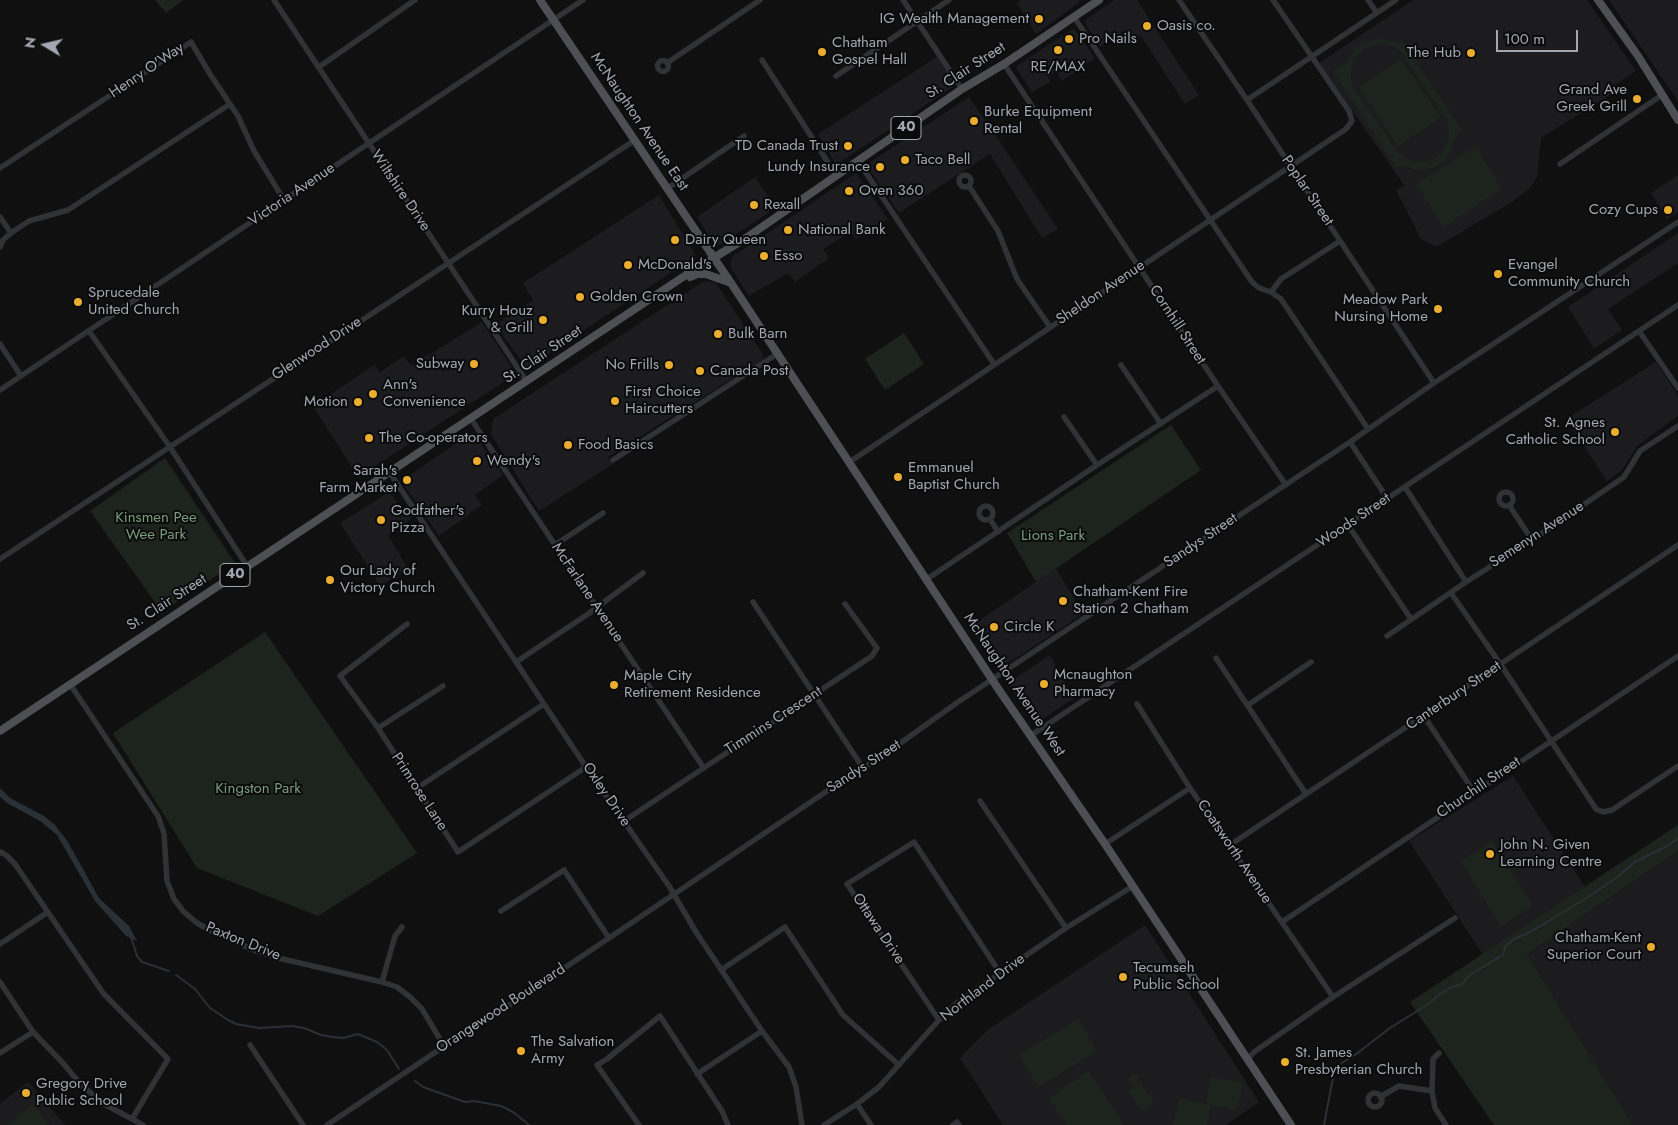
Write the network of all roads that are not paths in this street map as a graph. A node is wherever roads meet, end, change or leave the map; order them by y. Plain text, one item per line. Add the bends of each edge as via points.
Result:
1 (274, 0) edge
2 (415, 0) edge
3 (540, 0) edge
4 (583, 0) edge
5 (760, 0) edge
6 (903, 0) edge
7 (949, 0) edge
8 (1099, 0) edge
9 (1179, 0) edge
10 (1273, 0) edge
11 (1368, 0) edge
12 (1396, 0) edge
13 (1598, 0) edge
14 (1088, 3) edge
15 (1377, 13) junction
16 (1074, 17) junction
17 (553, 20) junction
18 (916, 21) junction
19 (1312, 57) junction
20 (762, 60) dead end
21 (668, 63) dead end
22 (1004, 64) junction
23 (320, 66) junction
24 (836, 76) dead end
25 (962, 89) junction
26 (1662, 95) junction
27 (1248, 100) junction
28 (230, 104) junction
29 (1678, 120) edge
30 (744, 136) dead end
31 (635, 140) junction
32 (369, 144) junction
33 (858, 161) junction
34 (1560, 164) dead end
35 (1291, 166) junction
36 (0, 168) edge
37 (836, 175) junction
38 (969, 186) dead end
39 (668, 188) junction
40 (284, 200) junction
41 (0, 217) edge
42 (1211, 220) junction
43 (1678, 222) edge
44 (11, 233) junction
45 (1340, 241) junction
46 (0, 247) edge
47 (714, 259) junction
48 (448, 263) junction
49 (1140, 267) junction
50 (680, 280) junction
51 (730, 283) junction
52 (1271, 292) junction
53 (1678, 304) edge
54 (1050, 327) junction
55 (89, 331) junction
56 (1639, 331) junction
57 (0, 344) edge
58 (777, 354) junction
59 (994, 364) junction
60 (1121, 365) dead end
61 (22, 376) junction
62 (528, 382) junction
63 (1434, 383) junction
64 (1218, 386) junction
65 (1678, 388) edge
66 (0, 390) edge
67 (1064, 417) dead end
68 (470, 419) junction
69 (1161, 424) junction
70 (1678, 426) edge
71 (1368, 429) junction
72 (1350, 442) junction
73 (170, 447) junction
74 (613, 460) dead end
75 (848, 463) junction
76 (1097, 465) junction
77 (390, 473) junction
78 (1286, 485) junction
79 (1405, 487) junction
80 (1388, 498) junction
81 (1509, 504) dead end
82 (603, 513) dead end
83 (990, 519) dead end
84 (1348, 525) junction
85 (998, 532) junction
86 (1532, 540) junction
87 (555, 545) junction
88 (1678, 545) edge
89 (0, 559) edge
90 (247, 566) junction
91 (643, 573) dead end
92 (927, 580) junction
93 (1466, 582) junction
94 (1451, 593) junction
95 (753, 602) dead end
96 (845, 604) dead end
97 (596, 607) junction
98 (1410, 619) junction
99 (407, 624) dead end
100 (1387, 636) dead end
101 (1678, 656) edge
102 (1216, 658) dead end
103 (516, 662) junction
104 (1311, 662) dead end
105 (1501, 664) junction
106 (992, 680) junction
107 (70, 684) junction
108 (443, 686) dead end
109 (814, 695) junction
110 (544, 704) junction
111 (1137, 704) dead end
112 (1248, 705) junction
113 (1424, 716) junction
114 (378, 728) junction
115 (0, 731) edge
116 (1030, 736) junction
117 (1552, 740) junction
118 (1678, 766) edge
119 (586, 767) junction
120 (703, 767) junction
121 (863, 768) junction
122 (417, 788) junction
123 (1190, 788) junction
124 (1474, 792) junction
125 (1306, 794) junction
126 (980, 802) dead end
127 (624, 821) junction
128 (1105, 844) junction
129 (1230, 845) junction
130 (0, 852) edge
131 (1133, 886) junction
132 (674, 894) junction
133 (501, 911) dead end
134 (48, 912) junction
135 (1455, 918) dead end
136 (1282, 922) junction
137 (402, 927) dead end
138 (1066, 928) junction
139 (609, 938) junction
140 (0, 944) edge
141 (721, 970) junction
142 (1000, 973) junction
143 (0, 982) edge
144 (382, 982) junction
145 (1333, 997) junction
146 (939, 1020) junction
147 (762, 1031) junction
148 (33, 1032) junction
149 (250, 1046) dead end
150 (444, 1046) junction
151 (1439, 1053) dead end
152 (0, 1054) edge
153 (1248, 1059) junction
154 (899, 1065) junction
155 (697, 1074) junction
156 (1432, 1090) junction
157 (1380, 1097) dead end
158 (857, 1104) junction
159 (132, 1119) junction
160 (143, 1125) edge
161 (303, 1125) edge
162 (327, 1125) edge
163 (639, 1125) edge
164 (728, 1125) edge
165 (802, 1125) edge
166 (824, 1125) edge
167 (871, 1125) edge
168 (953, 1125) edge
169 (959, 1125) edge
170 (1291, 1125) edge
171 (1446, 1125) edge

1 - 23 street, Wiltshire Drive
2 - 23 street
3 - 17 main road, McNaughton Avenue East
4 - 17 street, Victoria Avenue
5 - 21 street
6 - 18 street
7 - 18 street
8 - 14 main road, St. Clair Street / 40
9 - 27 street, Poplar Street
10 - 19 street
11 - 15 street
12 - 15 street
13 - 26 main road
14 - 16 main road, St. Clair Street / 40
15 - 19 street
16 - 22 main road, St. Clair Street / 40
16 - 42 street
17 - 31 main road, McNaughton Avenue East
17 - 32 street, Victoria Avenue
18 - 24 street
18 - 25 street
19 - 27 street
19 - 35 street, Sheldon Avenue via 1349,111 1352,121 1346,129
20 - 37 street
22 - 25 main road, St. Clair Street / 40
22 - 49 street, Cornhill Street
23 - 32 street, Wiltshire Drive
25 - 33 main road, St. Clair Street / 40
26 - 29 main road
26 - 34 street
27 - 35 street, Poplar Street
28 - 36 street, Henry O'Way via 191,42
28 - 40 street, Henry O'Way
28 - 44 street via 68,210 35,218
30 - 39 street
31 - 39 main road, McNaughton Avenue East
31 - 48 street, Glenwood Drive
32 - 40 street, Victoria Avenue
32 - 48 street, Wiltshire Drive
33 - 37 main road, St. Clair Street / 40
33 - 59 street
35 - 42 street, Sheldon Avenue
35 - 45 street, Poplar Street
37 - 47 main road, St. Clair Street / 40
38 - 54 street via 998,230 1017,278
39 - 47 main road, McNaughton Avenue East
40 - 55 street, Victoria Avenue
41 - 44 street
42 - 49 street, Sheldon Avenue
42 - 52 street via 1252,282
43 - 63 street, Sandys Street
44 - 46 street
45 - 52 street via 1281,279
45 - 63 street, Poplar Street
47 - 50 main road, St. Clair Street / 40
47 - 51 main road, McNaughton Avenue West
48 - 62 street, Wiltshire Drive
48 - 73 street, Glenwood Drive
49 - 54 street, Sheldon Avenue
49 - 64 street, Cornhill Street
50 - 51 main road via 706,274
50 - 62 main road, St. Clair Street / 40
51 - 58 main road, McNaughton Avenue West
52 - 71 street via 1281,299
53 - 56 street, Woods Street
54 - 59 street, Sheldon Avenue
55 - 61 street, Victoria Avenue
55 - 73 street
56 - 65 street
56 - 79 street, Woods Street
57 - 61 street
58 - 74 street
58 - 75 main road, McNaughton Avenue West
59 - 75 street, Sheldon Avenue
60 - 69 street
61 - 66 street, Victoria Avenue
62 - 68 main road, St. Clair Street / 40
63 - 71 street, Sandys Street
64 - 69 street
64 - 78 street, Cornhill Street
67 - 76 street
68 - 77 main road, St. Clair Street / 40
68 - 87 street, McFarlane Avenue
69 - 76 street
70 - 86 street, Semenyn Avenue via 1640,451 1624,477
71 - 72 street, Sandys Street
72 - 78 street, Sandys Street
72 - 80 street
73 - 89 street, Glenwood Drive
73 - 90 street
75 - 92 main road, McNaughton Avenue West
76 - 85 street
77 - 90 main road, St. Clair Street / 40
77 - 103 street, Oxley Drive
78 - 106 street, Sandys Street
79 - 80 street, Woods Street
79 - 93 street
80 - 84 street, Woods Street
81 - 86 street
82 - 87 street
83 - 85 street
84 - 98 street
84 - 116 street, Woods Street
85 - 92 street
86 - 93 street, Semenyn Avenue
87 - 97 street, McFarlane Avenue
88 - 105 street, Canterbury Street
90 - 107 main road, St. Clair Street / 40
91 - 97 street
92 - 106 main road, McNaughton Avenue West
93 - 94 street, Semenyn Avenue
94 - 98 street, Semenyn Avenue
94 - 105 street
95 - 109 street
96 - 109 street, Timmins Crescent via 876,651
97 - 103 street
97 - 120 street, McFarlane Avenue
98 - 100 street, Semenyn Avenue
99 - 114 street, Primrose Lane via 340,676
101 - 117 street, Churchill Street
102 - 112 street
103 - 110 street, Oxley Drive
104 - 112 street
105 - 113 street, Canterbury Street
105 - 117 street
106 - 116 main road, McNaughton Avenue West
106 - 121 street, Sandys Street
107 - 115 main road, St. Clair Street / 40
107 - 144 street, Paxton Drive via 158,816 164,833 167,881 183,911 197,923 256,951
108 - 114 street
109 - 120 street, Timmins Crescent
109 - 121 street
110 - 119 street, Oxley Drive
110 - 122 street
111 - 123 street, Coatsworth Avenue
112 - 125 street
113 - 124 street
113 - 125 street, Canterbury Street
114 - 122 street, Primrose Lane
116 - 128 main road, McNaughton Avenue West
117 - 118 street via 1596,809 1602,812 1612,810
117 - 124 street, Churchill Street
119 - 122 street, Primrose Lane via 458,852
119 - 127 street, Oxley Drive
120 - 127 street, Timmins Crescent
121 - 132 street, Sandys Street
123 - 128 street
123 - 129 street, Coatsworth Avenue
124 - 136 street, Churchill Street
125 - 129 street, Canterbury Street
126 - 138 street
127 - 132 street, Oxley Drive
128 - 131 main road, McNaughton Avenue West
129 - 136 street, Coatsworth Avenue
130 - 134 street via 15,864
131 - 138 street, Northland Drive
131 - 153 main road, McNaughton Avenue West
132 - 139 street, Orangewood Boulevard
132 - 141 street, Oxley Drive
133 - 139 street via 564,870
134 - 140 street
134 - 159 street via 103,993 168,1059
135 - 145 street
136 - 145 street, Coatsworth Avenue
137 - 144 street via 395,936
138 - 142 street, Northland Drive
139 - 150 street, Orangewood Boulevard
141 - 147 street, Oxley Drive
141 - 154 street via 786,927 843,1015
142 - 146 street, Northland Drive
142 - 146 street, Ottawa Drive via 914,842 847,884
143 - 148 street
144 - 150 street, Paxton Drive via 397,987 422,1009
145 - 153 street
146 - 154 street, Northland Drive
147 - 155 street
147 - 165 street, Oxley Drive via 789,1067
148 - 152 street
148 - 159 street via 93,1096
149 - 161 street
150 - 162 street, Orangewood Boulevard
151 - 156 street via 1433,1059
153 - 170 main road, McNaughton Avenue West
154 - 158 street, Northland Drive via 879,1087
155 - 163 street via 660,1016 597,1064
155 - 164 street
156 - 157 street via 1400,1086
156 - 171 street via 1435,1108
158 - 166 street, Northland Drive
158 - 167 street
159 - 160 street
168 - 169 street via 957,1122

